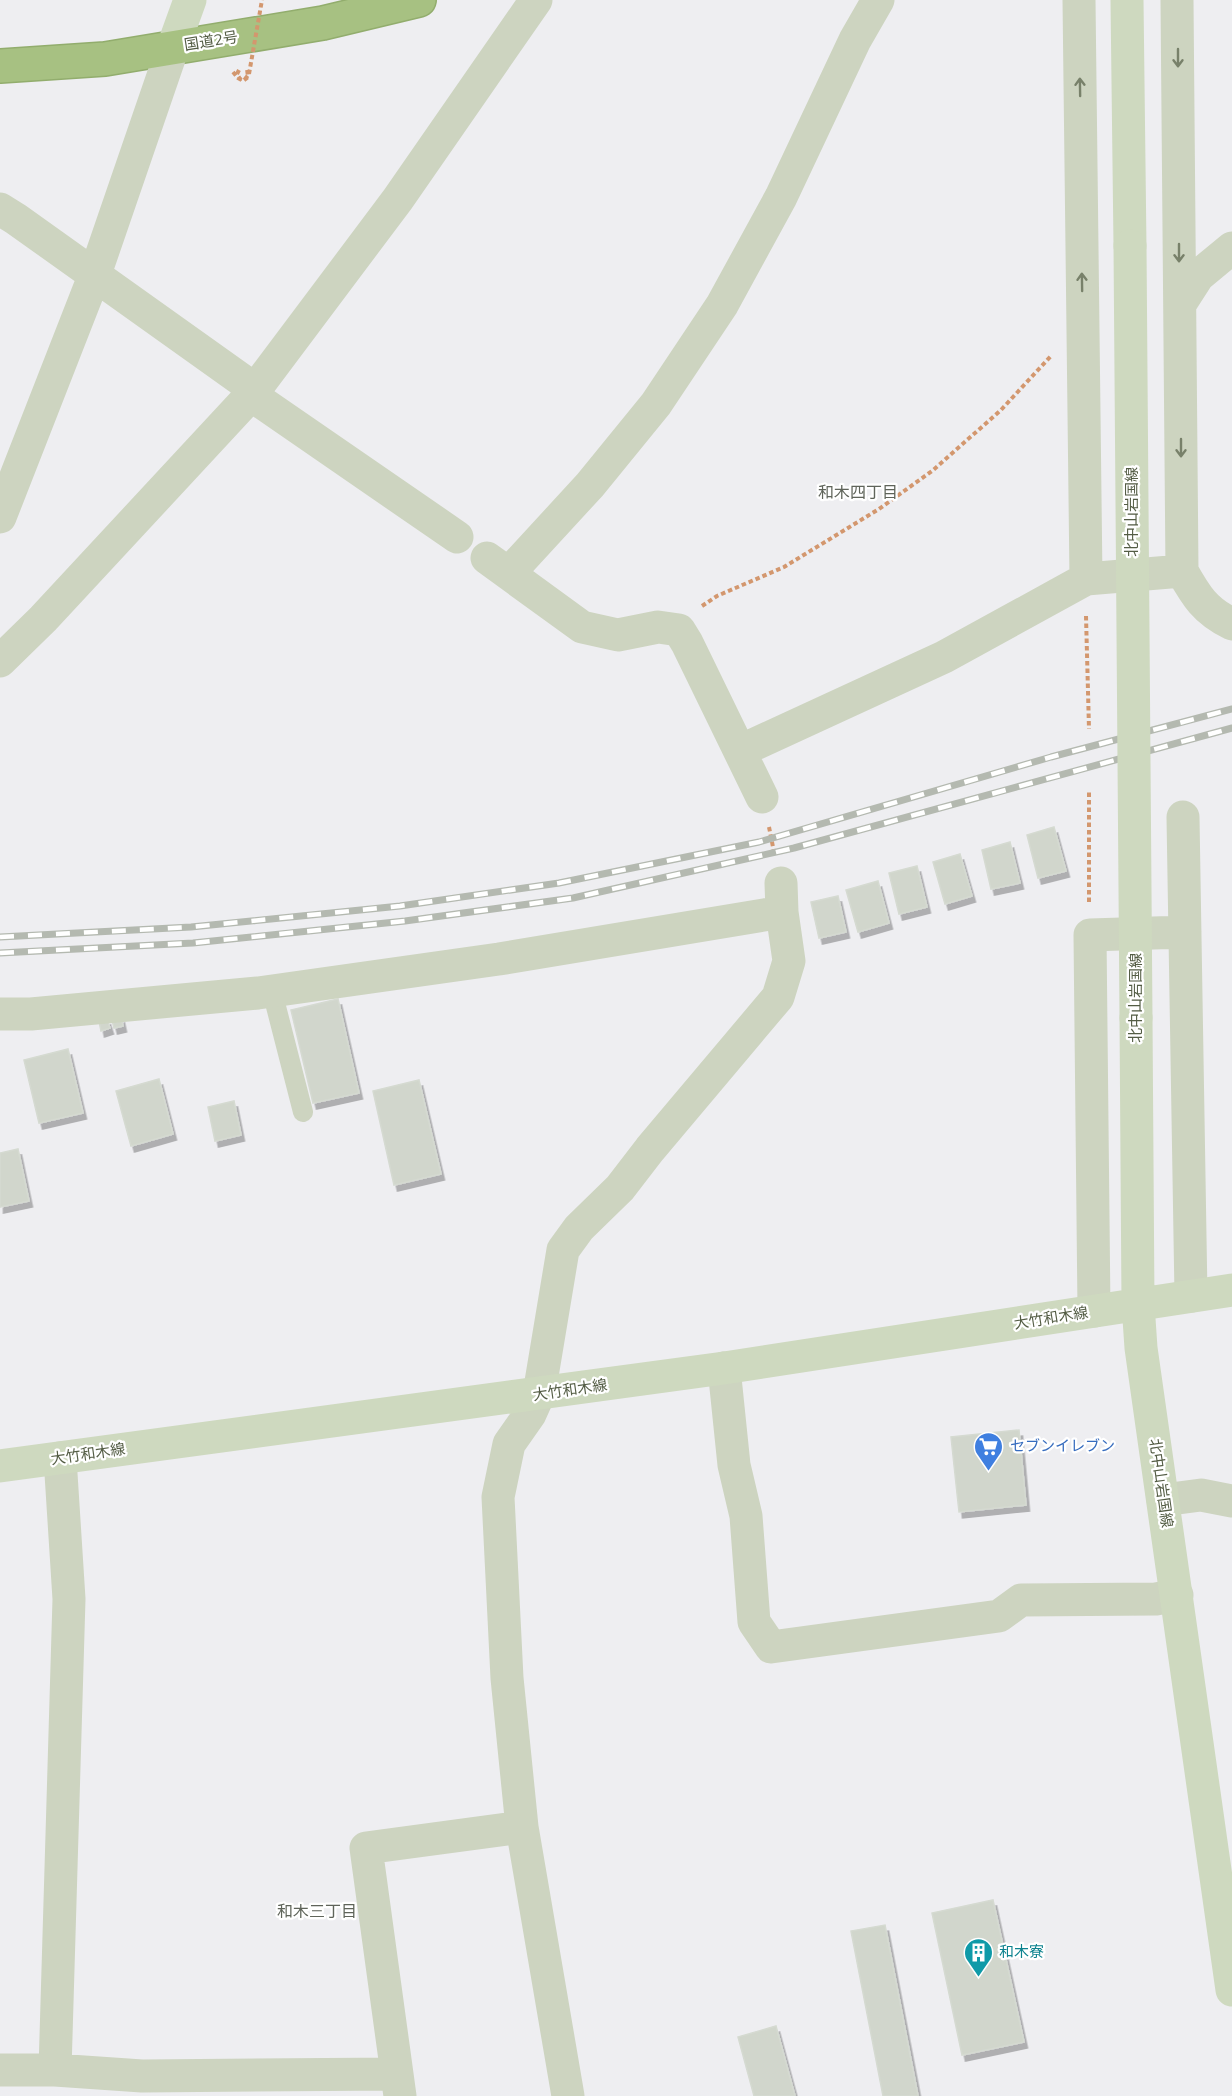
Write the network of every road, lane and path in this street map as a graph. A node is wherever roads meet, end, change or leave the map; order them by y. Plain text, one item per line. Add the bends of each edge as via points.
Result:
1 (190, 0) edge
2 (262, 0) edge
3 (419, 0) edge
4 (536, 0) edge
5 (878, 0) edge
6 (1079, 0) edge
7 (1127, 0) edge
8 (1177, 0) edge
9 (173, 47) junction
10 (0, 66) edge
11 (238, 78) dead end
12 (0, 209) edge
13 (1232, 248) edge
14 (95, 274) junction
15 (1180, 304) junction
16 (1083, 340) junction
17 (251, 395) junction
18 (0, 517) edge
19 (457, 537) dead end
20 (1182, 571) junction
21 (1086, 579) junction
22 (1232, 624) edge
23 (679, 630) junction
24 (0, 661) edge
25 (1089, 729) dead end
26 (740, 751) junction
27 (1089, 790) dead end
28 (762, 797) joint
29 (1183, 817) dead end
30 (782, 897) junction
31 (1185, 932) junction
32 (1090, 936) junction
33 (272, 991) junction
34 (0, 1014) edge
35 (303, 1112) dead end
36 (1232, 1290) edge
37 (1191, 1296) junction
38 (1138, 1304) junction
39 (1094, 1311) junction
40 (724, 1368) junction
41 (539, 1394) junction
42 (60, 1458) junction
43 (0, 1466) edge
44 (1163, 1500) junction
45 (1232, 1501) edge
46 (1177, 1595) junction
47 (522, 1827) junction
48 (1232, 1990) edge
49 (0, 2070) edge
50 (55, 2070) junction
51 (398, 2085) edge
52 (143, 2086) edge
53 (568, 2096) edge

1 - 9 main road
2 - 11 path, bridge via 248,75 243,81
3 - 9 highway, 国道2号 via 323,23
4 - 17 street via 398,199
5 - 23 street via 781,197 722,305 656,404 591,485 498,565 582,627 618,634 658,627
16 -> 6 street
7 - 38 main road, 北中山岩国線, bridge
8 -> 15 street
9 - 10 highway, 国道2号 via 105,59
9 - 14 street
12 - 14 street
13 - 15 street via 1198,276
14 - 17 street via 246,383
14 - 18 street
15 -> 20 street
16 - 21 street
16 - 23 path via 1071,340 1045,361 992,417 932,471 879,509 784,567 717,596 690,614
17 - 19 street
17 - 24 street
20 - 21 street
20 - 22 street via 1197,597 1216,616
21 - 25 path
21 - 26 street via 944,657
23 - 26 street
26 - 28 street
27 - 32 path
28 - 30 path
29 - 31 street
30 - 33 street via 499,959
30 - 41 street via 789,961 778,997 564,1250
31 - 32 street
31 - 37 street
32 - 39 street
33 - 34 street
33 - 35 lane
36 - 37 main road, 大竹和木線
37 - 38 main road, 大竹和木線
38 - 39 main road, 大竹和木線
38 - 44 main road, 北中山岩国線
39 - 40 main road, 大竹和木線
40 - 41 main road, 大竹和木線
40 - 46 street via 734,1465 746,1516 754,1622 771,1647 999,1616 1021,1600 1156,1599
41 - 42 main road, 大竹和木線
41 - 47 street via 509,1444 498,1497 507,1678
42 - 43 main road, 大竹和木線
42 - 50 street via 69,1599
44 - 45 street via 1201,1495
44 - 46 main road, 北中山岩国線
46 - 48 main road, 北中山岩国線
47 - 51 street via 366,1848
47 - 53 street
49 - 50 street
50 - 52 street
51 - 52 street

